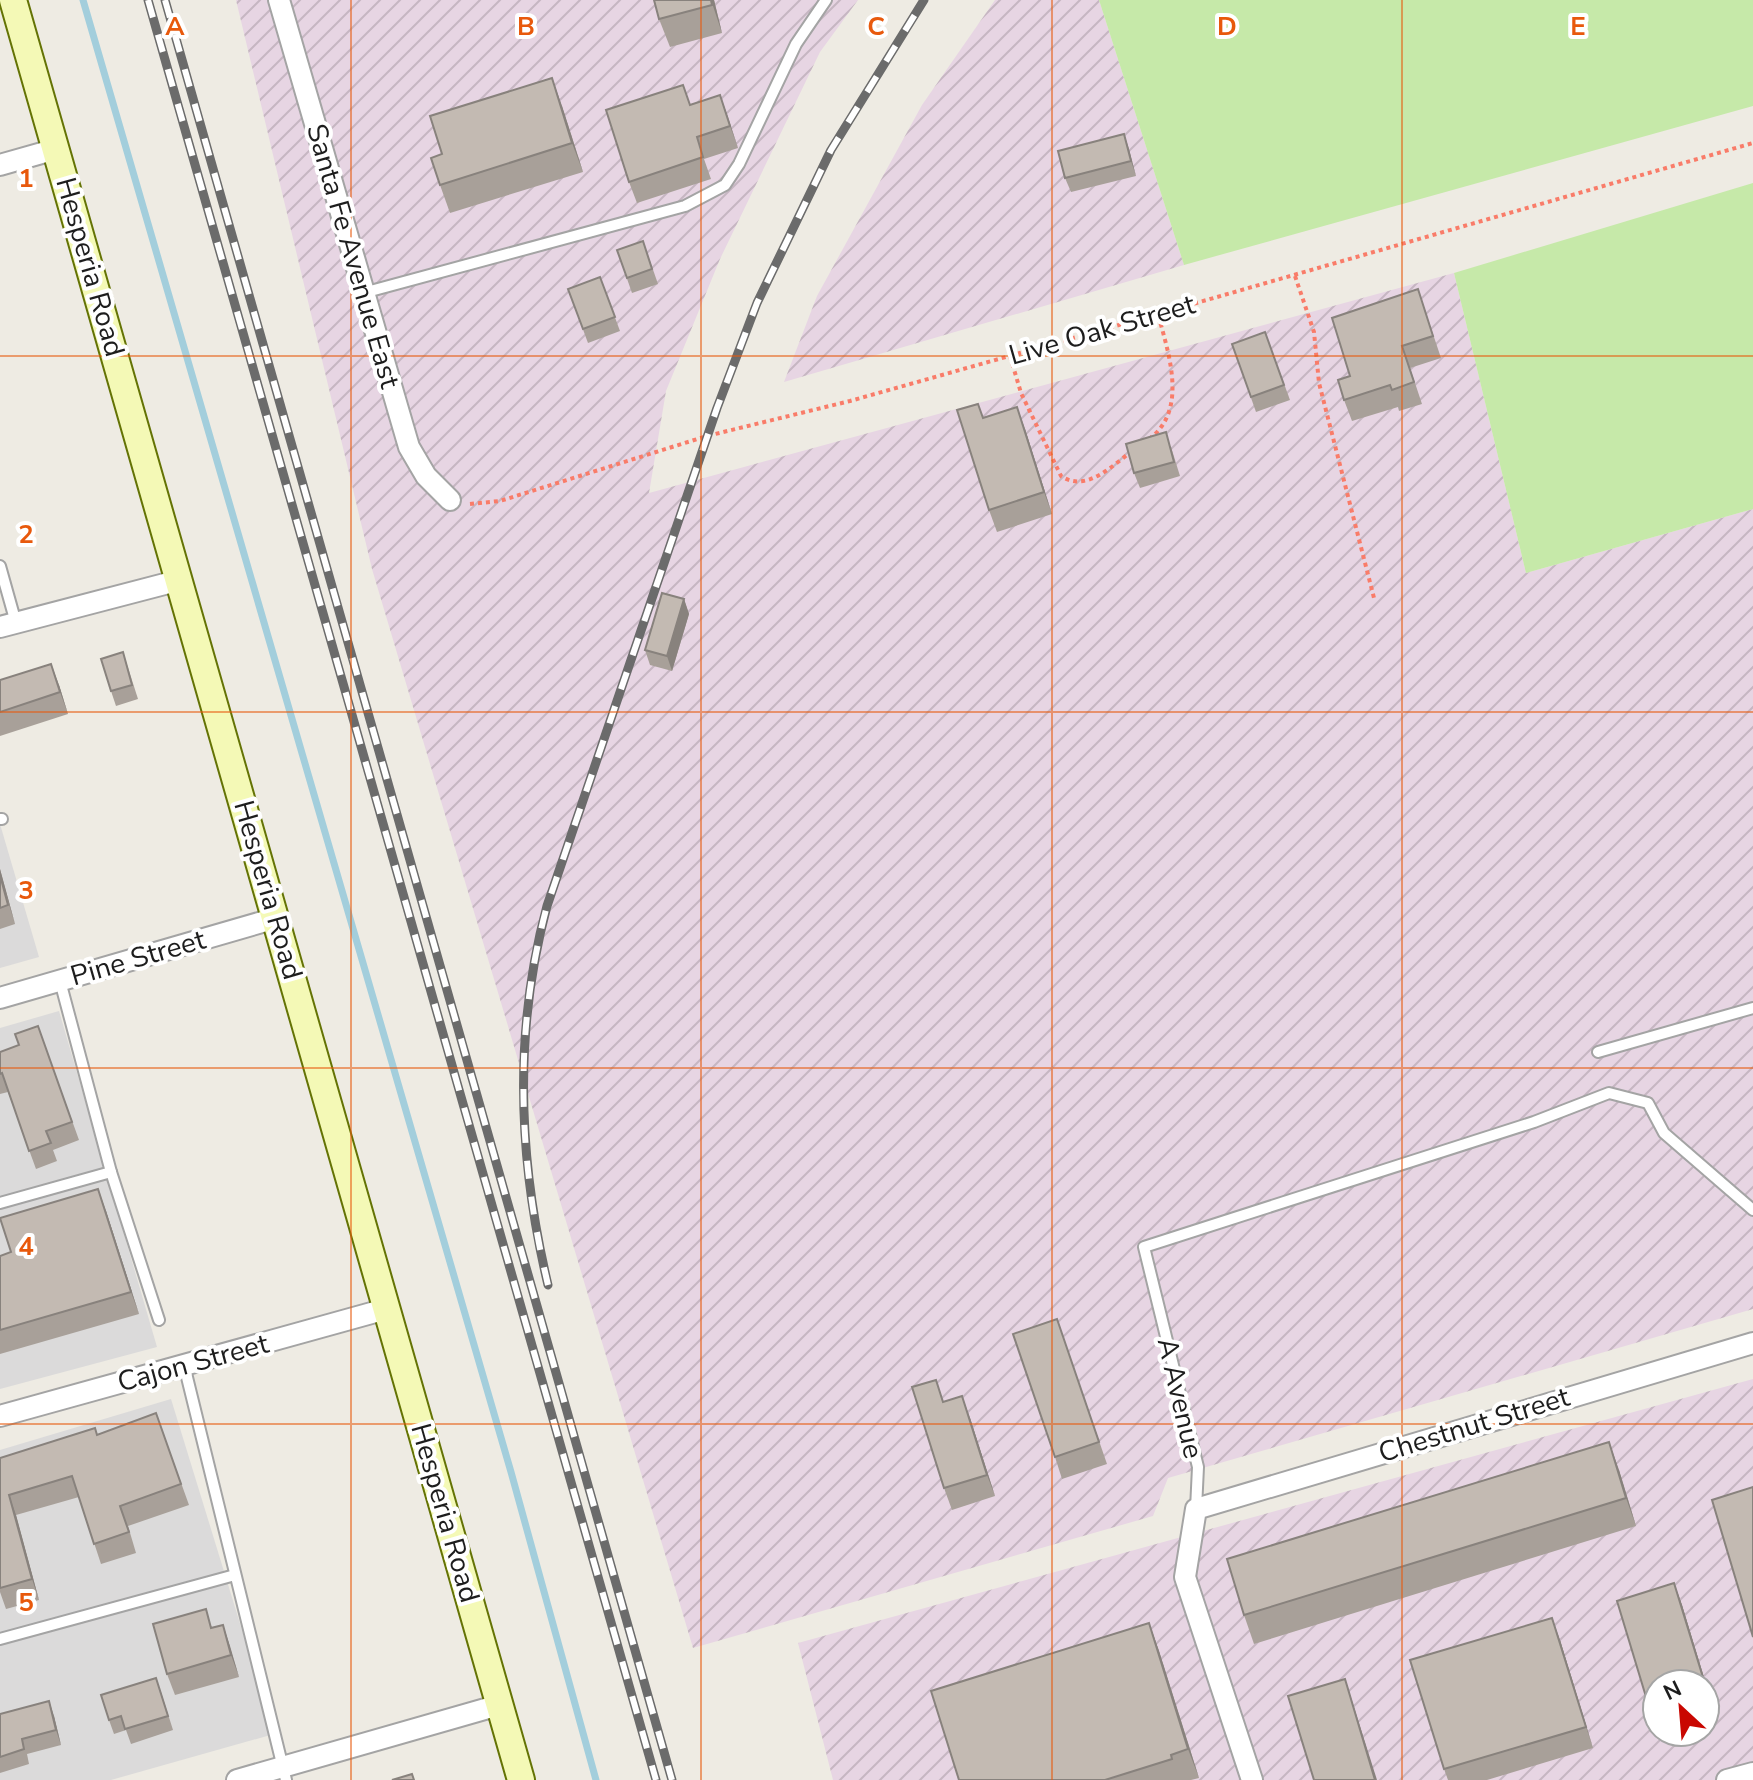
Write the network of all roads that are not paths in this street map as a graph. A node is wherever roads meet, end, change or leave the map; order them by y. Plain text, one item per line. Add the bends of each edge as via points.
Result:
1 (13, 0) edge
2 (279, 0) edge
3 (826, 0) edge
4 (56, 149) junction
5 (0, 165) edge
6 (363, 293) junction
7 (450, 500) road end
8 (0, 566) edge
9 (180, 580) junction
10 (8, 625) edge
11 (276, 918) junction
12 (60, 981) junction
13 (0, 998) edge
14 (1753, 1008) edge
15 (1598, 1052) dead end
16 (111, 1172) junction
17 (0, 1203) edge
18 (1753, 1210) edge
19 (386, 1309) junction
20 (159, 1320) dead end
21 (1753, 1343) edge
22 (184, 1365) junction
23 (0, 1416) edge
24 (1196, 1509) junction
25 (235, 1575) junction
26 (0, 1639) edge
27 (499, 1705) junction
28 (1753, 1773) edge
29 (284, 1774) edge
30 (237, 1780) edge
31 (521, 1780) edge
32 (1252, 1780) edge
33 (1727, 1780) edge

1 - 4 main road, Hesperia Road
2 - 6 street, Santa Fe Avenue East
3 - 6 lane via 796,44 725,185 685,206
4 - 5 street
4 - 9 main road, Hesperia Road
6 - 7 street, Santa Fe Avenue East via 409,447 426,476
8 - 10 lane
9 - 10 street
9 - 11 main road, Hesperia Road
11 - 12 street, Pine Street
11 - 19 main road, Hesperia Road
12 - 13 street, Pine Street
12 - 16 lane
14 - 15 lane
16 - 17 lane
16 - 20 lane
18 - 24 lane, A Avenue via 1664,1133 1648,1103 1609,1093 1144,1247 1198,1467
19 - 22 street, Cajon Street
19 - 27 main road, Hesperia Road
21 - 24 street, Chestnut Street
22 - 23 street, Cajon Street
22 - 25 lane
24 - 32 street, A Avenue via 1185,1577
25 - 26 lane
25 - 29 lane
27 - 29 street
27 - 31 main road, Hesperia Road
28 - 33 street
29 - 30 street

